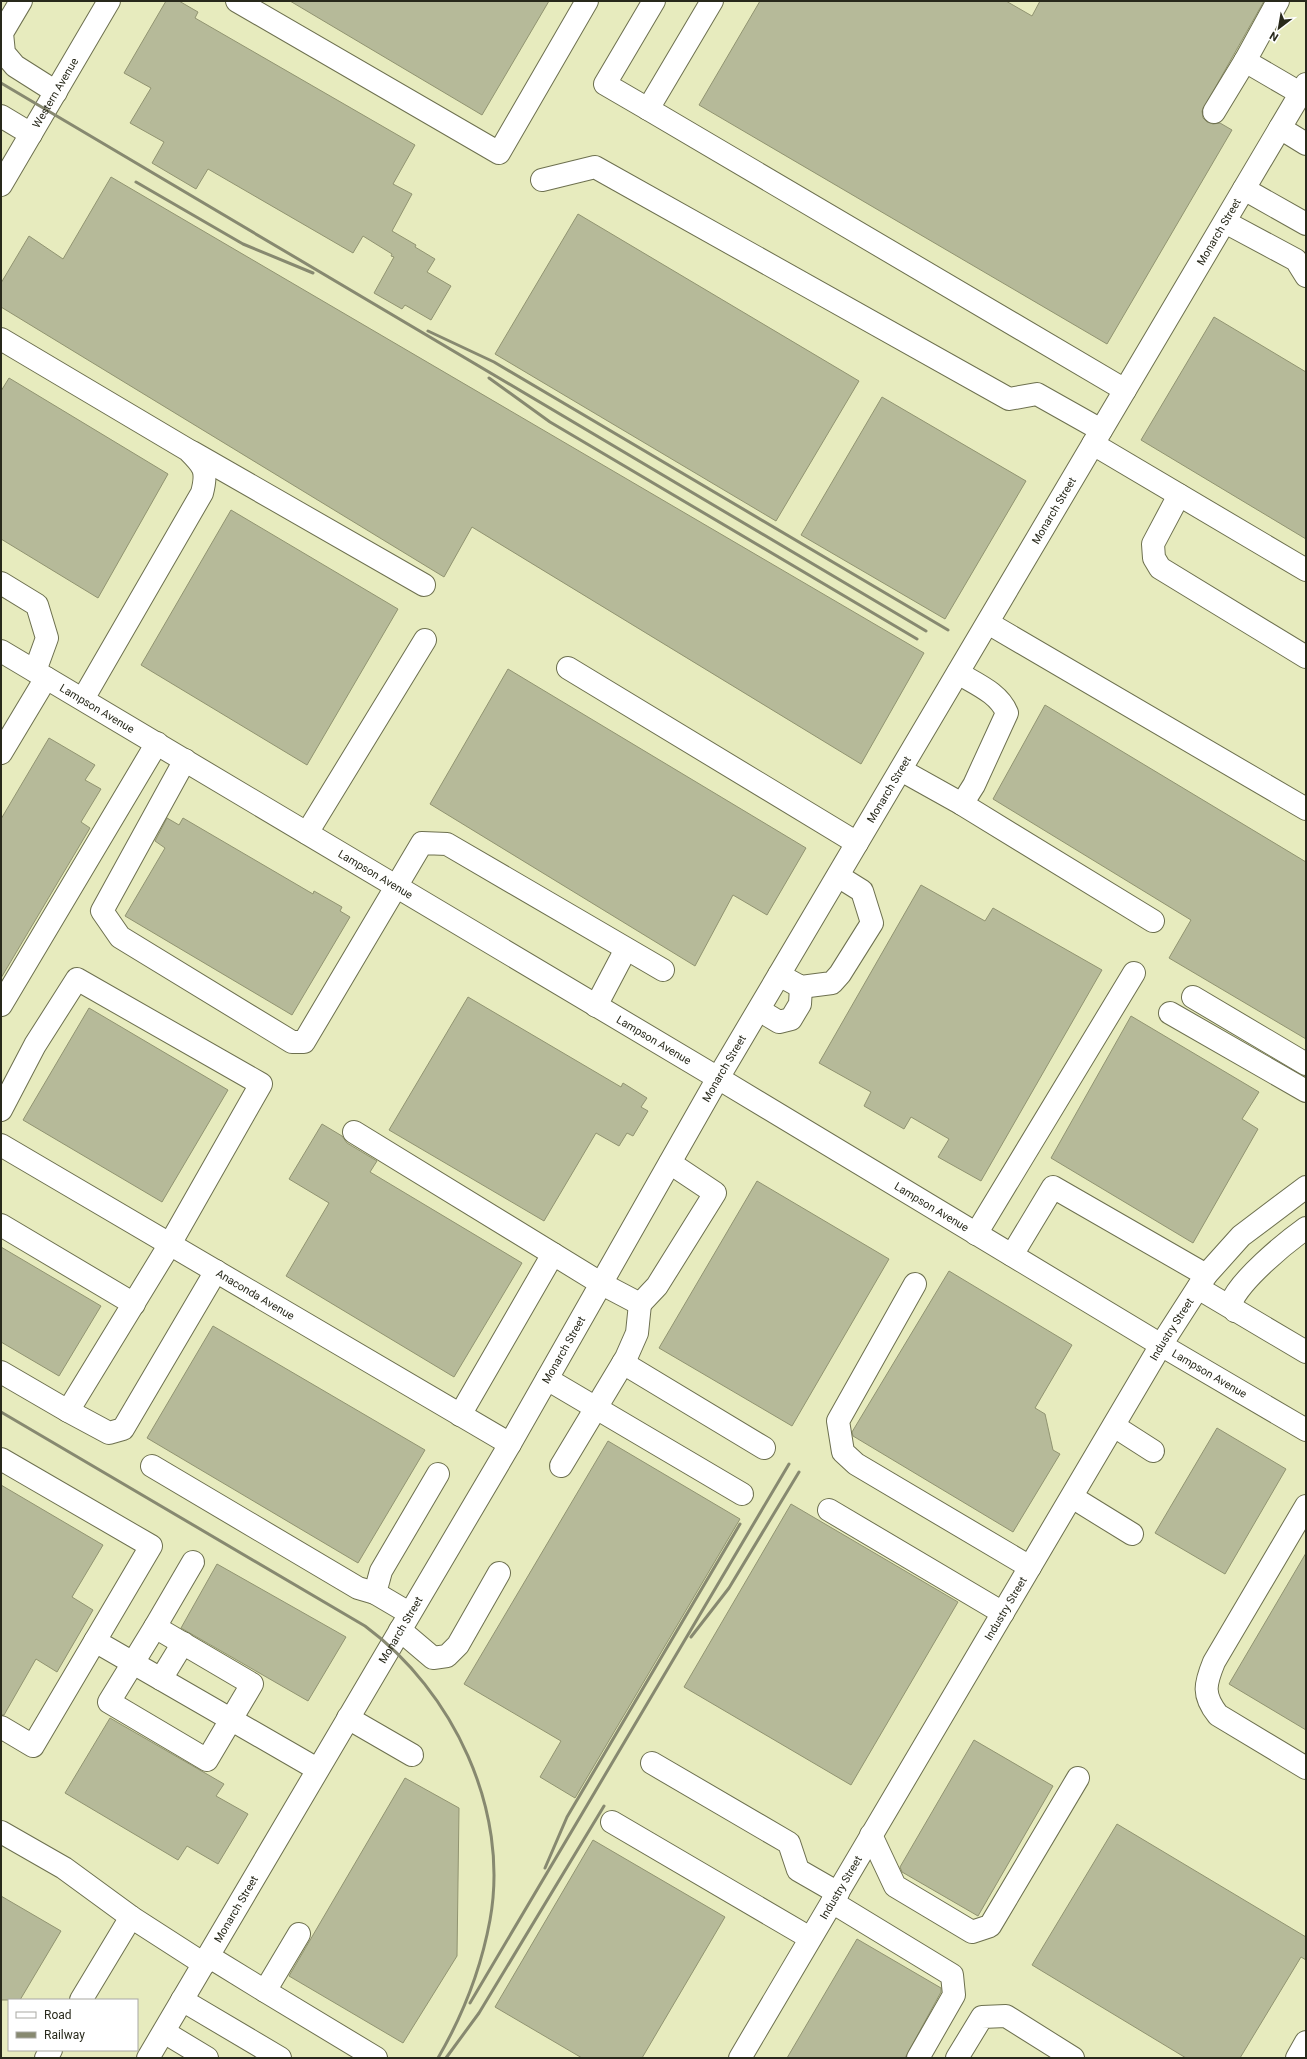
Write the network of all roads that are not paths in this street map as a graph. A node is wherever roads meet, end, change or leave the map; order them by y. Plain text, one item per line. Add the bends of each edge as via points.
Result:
1 (21, 1) edge
2 (109, 1) edge
3 (238, 1) edge
4 (587, 1) edge
5 (654, 1) edge
6 (712, 1) edge
7 (1278, 1) edge
8 (1245, 60) junction
9 (1303, 88) edge
10 (56, 92) junction
11 (648, 110) junction
12 (1214, 112) dead end
13 (1, 116) edge
14 (1280, 128) junction
15 (31, 134) junction
16 (1306, 144) edge
17 (542, 180) dead end
18 (1, 185) edge
19 (1244, 189) junction
20 (1225, 222) junction
21 (1306, 224) edge
22 (1306, 276) edge
23 (1, 338) edge
24 (1125, 390) junction
25 (1097, 437) junction
26 (188, 450) junction
27 (1179, 495) junction
28 (1306, 570) edge
29 (1, 583) edge
30 (424, 585) dead end
31 (988, 623) junction
32 (425, 640) dead end
33 (1, 651) edge
34 (1306, 657) edge
35 (568, 668) dead end
36 (958, 673) junction
37 (41, 674) junction
38 (83, 700) junction
39 (157, 743) junction
40 (1, 753) edge
41 (185, 760) junction
42 (901, 770) junction
43 (962, 804) junction
44 (1306, 809) edge
45 (307, 833) junction
46 (857, 843) junction
47 (838, 876) junction
48 (397, 887) junction
49 (1153, 921) dead end
50 (626, 949) junction
51 (662, 970) dead end
52 (1134, 973) dead end
53 (779, 975) junction
54 (801, 987) junction
55 (1192, 997) dead end
56 (1, 1005) edge
57 (596, 1006) junction
58 (759, 1010) junction
59 (1170, 1013) dead end
60 (1306, 1064) edge
61 (718, 1078) junction
62 (1306, 1091) edge
63 (1, 1110) edge
64 (354, 1132) dead end
65 (1, 1145) edge
66 (670, 1163) junction
67 (1306, 1187) edge
68 (1, 1225) edge
69 (1306, 1228) edge
70 (976, 1234) junction
71 (170, 1244) junction
72 (553, 1254) junction
73 (1012, 1256) junction
74 (216, 1271) junction
75 (1202, 1282) junction
76 (602, 1284) junction
77 (915, 1284) dead end
78 (134, 1304) junction
79 (640, 1304) junction
80 (1235, 1310) junction
81 (1162, 1345) junction
82 (1306, 1352) edge
83 (623, 1362) junction
84 (1, 1372) edge
85 (547, 1379) junction
86 (596, 1408) junction
87 (68, 1411) junction
88 (460, 1415) junction
89 (1114, 1426) junction
90 (1306, 1430) edge
91 (510, 1444) junction
92 (764, 1448) dead end
93 (1153, 1451) dead end
94 (1, 1459) edge
95 (152, 1466) dead end
96 (561, 1466) dead end
97 (438, 1474) dead end
98 (742, 1494) dead end
99 (1072, 1497) junction
100 (1306, 1506) edge
101 (829, 1510) dead end
102 (1132, 1534) dead end
103 (193, 1562) dead end
104 (1030, 1567) junction
105 (499, 1573) dead end
106 (376, 1593) junction
107 (1003, 1613) junction
108 (404, 1622) junction
109 (155, 1626) junction
110 (95, 1641) junction
111 (183, 1643) junction
112 (133, 1663) junction
113 (161, 1679) junction
114 (348, 1718) junction
115 (231, 1720) junction
116 (1, 1727) edge
117 (412, 1755) dead end
118 (652, 1763) dead end
119 (1306, 1768) edge
120 (317, 1769) junction
121 (1078, 1778) dead end
122 (612, 1822) dead end
123 (1, 1832) edge
124 (871, 1836) junction
125 (835, 1897) junction
126 (131, 1917) junction
127 (299, 1934) dead end
128 (810, 1938) junction
129 (206, 1960) junction
130 (265, 1991) junction
131 (82, 1999) edge
132 (182, 2000) junction
133 (164, 2032) junction
134 (1306, 2042) edge
135 (148, 2058) edge
136 (206, 2058) edge
137 (280, 2058) edge
138 (376, 2058) edge
139 (740, 2058) edge
140 (918, 2058) edge
141 (957, 2058) edge
142 (1073, 2058) edge
143 (1296, 2058) edge

1 - 10 street via 2,33 4,53 15,66
2 - 10 street, Western Avenue
3 - 4 street via 499,153
5 - 11 street via 604,84
6 - 11 street
7 - 8 street
8 - 9 street
8 - 12 street
9 - 14 street, Monarch Street
10 - 15 street, Western Avenue
11 - 24 street
13 - 15 street
14 - 16 street
14 - 19 street, Monarch Street
15 - 18 street, Western Avenue
17 - 25 street via 596,167 1008,399 1037,394
19 - 20 street, Monarch Street
19 - 21 street
20 - 22 street via 1296,260
20 - 24 street, Monarch Street
23 - 26 street
24 - 25 street, Monarch Street
25 - 27 street
25 - 31 street, Monarch Street
26 - 30 street
26 - 38 street via 201,463 206,477 202,493
27 - 28 street
27 - 34 street via 1153,544 1154,558 1160,568
29 - 37 street via 36,605 46,638
31 - 36 street, Monarch Street
31 - 44 street
32 - 45 street
33 - 37 street, Lampson Avenue
35 - 46 street
36 - 42 street, Monarch Street
36 - 43 street via 1002,702 1007,713 974,785
37 - 38 street, Lampson Avenue
37 - 40 street
38 - 39 street, Lampson Avenue
39 - 41 street, Lampson Avenue
39 - 56 street
41 - 45 street, Lampson Avenue
41 - 48 street via 102,911 120,937 292,1042 304,1042
42 - 43 street
42 - 46 street, Monarch Street
43 - 49 street
45 - 48 street, Lampson Avenue
46 - 47 street, Monarch Street
47 - 53 street, Monarch Street
47 - 54 street via 862,891 872,923 832,983
48 - 50 street via 422,843 447,844
48 - 57 street, Lampson Avenue
50 - 51 street
50 - 57 street
52 - 70 street
53 - 54 street
53 - 58 street, Monarch Street
54 - 58 street via 800,1004 791,1020 779,1022
55 - 60 street
57 - 61 street, Lampson Avenue
58 - 61 street, Monarch Street
59 - 62 street
61 - 66 street, Monarch Street
61 - 70 street, Lampson Avenue
63 - 71 street via 35,1045 77,979 261,1084
64 - 72 street
65 - 71 street, Anaconda Avenue
66 - 76 street, Monarch Street
66 - 79 street via 715,1193 657,1286
67 - 75 street, Industry Street via 1241,1236
68 - 78 street
69 - 80 street via 1248,1279 1234,1295 1231,1302
70 - 73 street, Lampson Avenue
71 - 74 street, Anaconda Avenue
71 - 78 street
72 - 76 street
72 - 88 street
73 - 75 street via 1053,1187
73 - 81 street, Lampson Avenue
74 - 87 street via 123,1429 109,1432
74 - 88 street, Anaconda Avenue
75 - 80 street
75 - 81 street, Industry Street
76 - 79 street
76 - 85 street, Monarch Street
77 - 104 street via 838,1421 842,1452 856,1464
78 - 87 street
79 - 83 street via 637,1333
80 - 82 street
81 - 89 street, Industry Street
81 - 90 street, Lampson Avenue
83 - 86 street
83 - 92 street
84 - 87 street
85 - 86 street
85 - 91 street, Monarch Street
86 - 96 street
86 - 98 street
88 - 91 street, Anaconda Avenue
89 - 93 street
89 - 99 street, Industry Street
91 - 108 street, Monarch Street
94 - 110 street via 151,1546
95 - 106 street via 358,1588
97 - 106 street via 380,1571
99 - 102 street
99 - 104 street, Industry Street
100 - 119 street via 1214,1662 1207,1678 1206,1691 1209,1704 1218,1715
101 - 107 street
103 - 109 street
104 - 107 street, Industry Street
105 - 108 street via 458,1645 448,1656 433,1658
106 - 108 street
107 - 124 street, Industry Street
108 - 114 street, Monarch Street
109 - 111 street
109 - 112 street
110 - 112 street
110 - 116 street via 33,1746
111 - 113 street
111 - 115 street via 252,1684
112 - 113 street
112 - 115 street via 109,1702 207,1760
113 - 115 street
114 - 117 street
114 - 120 street, Monarch Street
115 - 120 street
118 - 125 street via 789,1844 798,1870
120 - 129 street, Monarch Street
121 - 124 street via 990,1926 972,1932 895,1886
122 - 128 street
123 - 126 street via 64,1868
124 - 125 street, Industry Street
125 - 128 street, Industry Street
125 - 140 street via 952,1975 954,1995
126 - 129 street
126 - 131 street
127 - 130 street
128 - 139 street, Industry Street
129 - 130 street
129 - 132 street, Monarch Street
130 - 138 street
132 - 133 street, Monarch Street
132 - 137 street
133 - 135 street, Monarch Street
133 - 136 street
134 - 143 street
141 - 142 street via 982,2017 1006,2016

